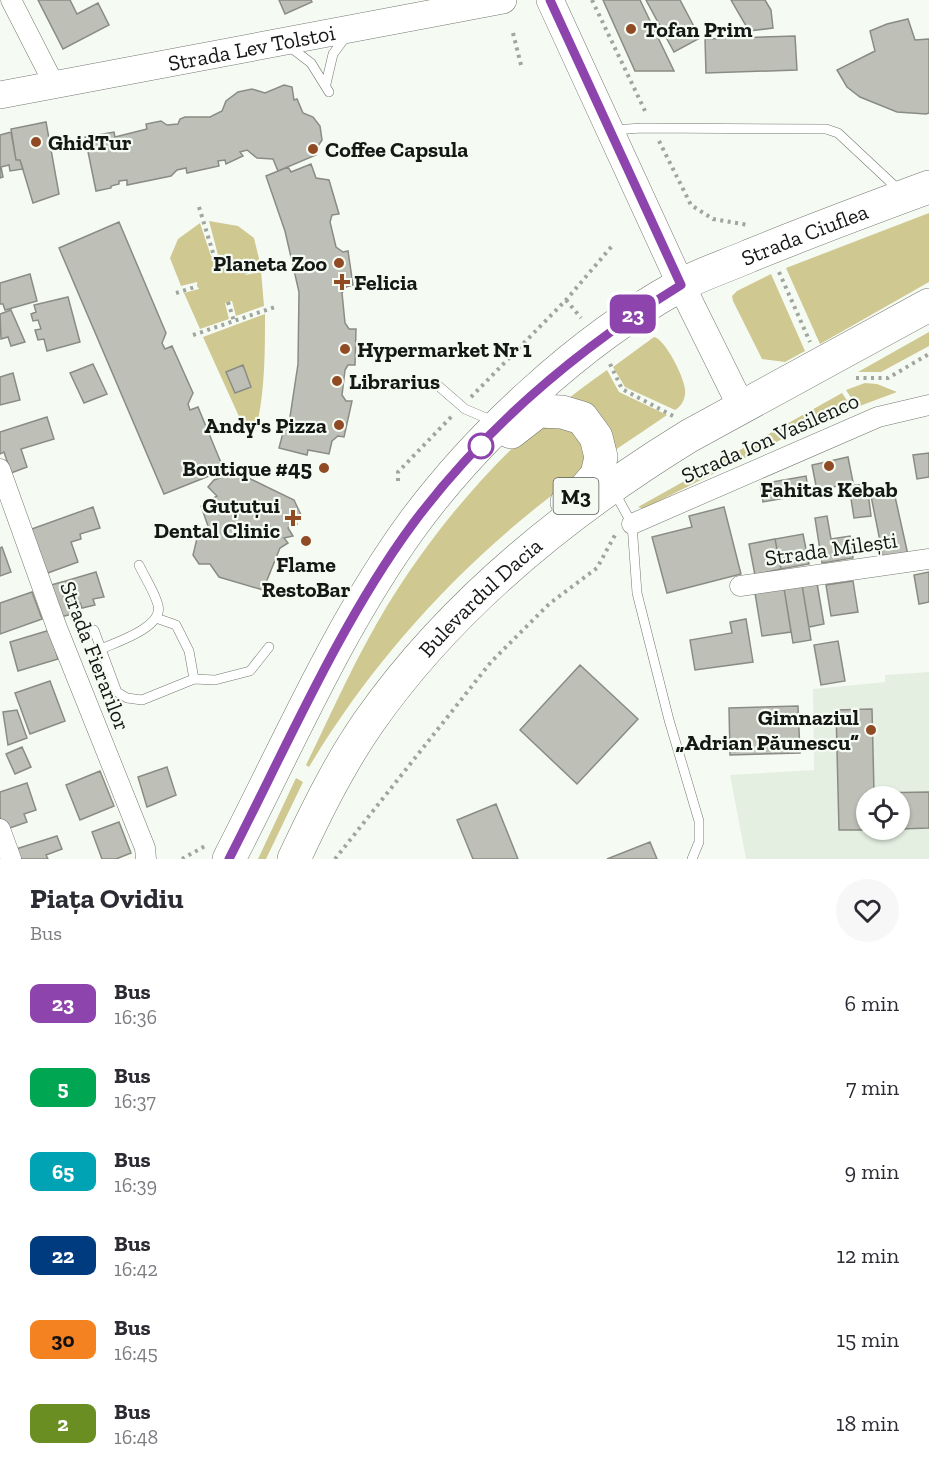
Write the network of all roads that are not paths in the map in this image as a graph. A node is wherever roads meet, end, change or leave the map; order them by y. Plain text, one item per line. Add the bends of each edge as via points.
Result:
1 (12, 0) edge
2 (503, 0) edge
3 (550, 0) edge
4 (353, 30) junction
5 (280, 43) junction
6 (54, 84) junction
7 (0, 95) edge
8 (611, 131) junction
9 (918, 192) edge
10 (681, 285) junction
11 (929, 305) edge
12 (435, 383) dead end
13 (929, 405) edge
14 (742, 408) junction
15 (504, 423) junction
16 (0, 469) edge
17 (612, 488) junction
18 (412, 526) junction
19 (625, 528) junction
20 (929, 559) edge
21 (140, 565) dead end
22 (740, 586) dead end
23 (156, 618) junction
24 (94, 630) dead end
25 (268, 647) dead end
26 (101, 649) junction
27 (194, 679) junction
28 (368, 723) junction
29 (0, 830) edge
30 (218, 852) edge
31 (11, 859) edge
32 (146, 859) edge
33 (294, 859) edge
34 (692, 859) edge

1 - 6 street
2 - 4 main road, Strada Lev Tolstoi
3 - 8 main road
4 - 5 main road, Strada Lev Tolstoi
4 - 5 lane via 333,54 327,88 301,54
5 - 6 main road, Strada Lev Tolstoi
6 - 7 main road, Strada Lev Tolstoi
8 - 9 lane via 826,129 838,133 884,178
8 - 10 main road
9 - 10 highway, Strada Ciuflea
10 - 14 main road
10 - 15 highway via 596,341
11 - 14 highway, M3
12 - 15 lane via 465,409
13 - 19 street, Strada Ion Vasilenco via 878,417
14 - 17 highway, Bulevardul Dacia / M3 via 664,452
15 - 18 highway
16 - 32 street, Strada Fierarilor
17 - 19 lane
17 - 28 highway, Bulevardul Dacia / M3 via 535,545 480,593 448,625
18 - 28 highway, M3 via 426,526 468,475 521,422 538,411 582,418 596,437 602,457 597,475 585,489 532,528 440,614 378,692
18 - 30 highway
19 - 34 lane via 637,592 699,821 699,842
20 - 22 street, Strada Milești
21 - 23 lane via 159,607
23 - 26 lane via 145,628
23 - 27 lane via 176,625 189,651
24 - 26 lane
25 - 27 lane via 250,671 215,680
26 - 27 lane via 117,692 127,698 142,700
28 - 33 highway, Bulevardul Dacia / M3 via 323,798
29 - 31 street

